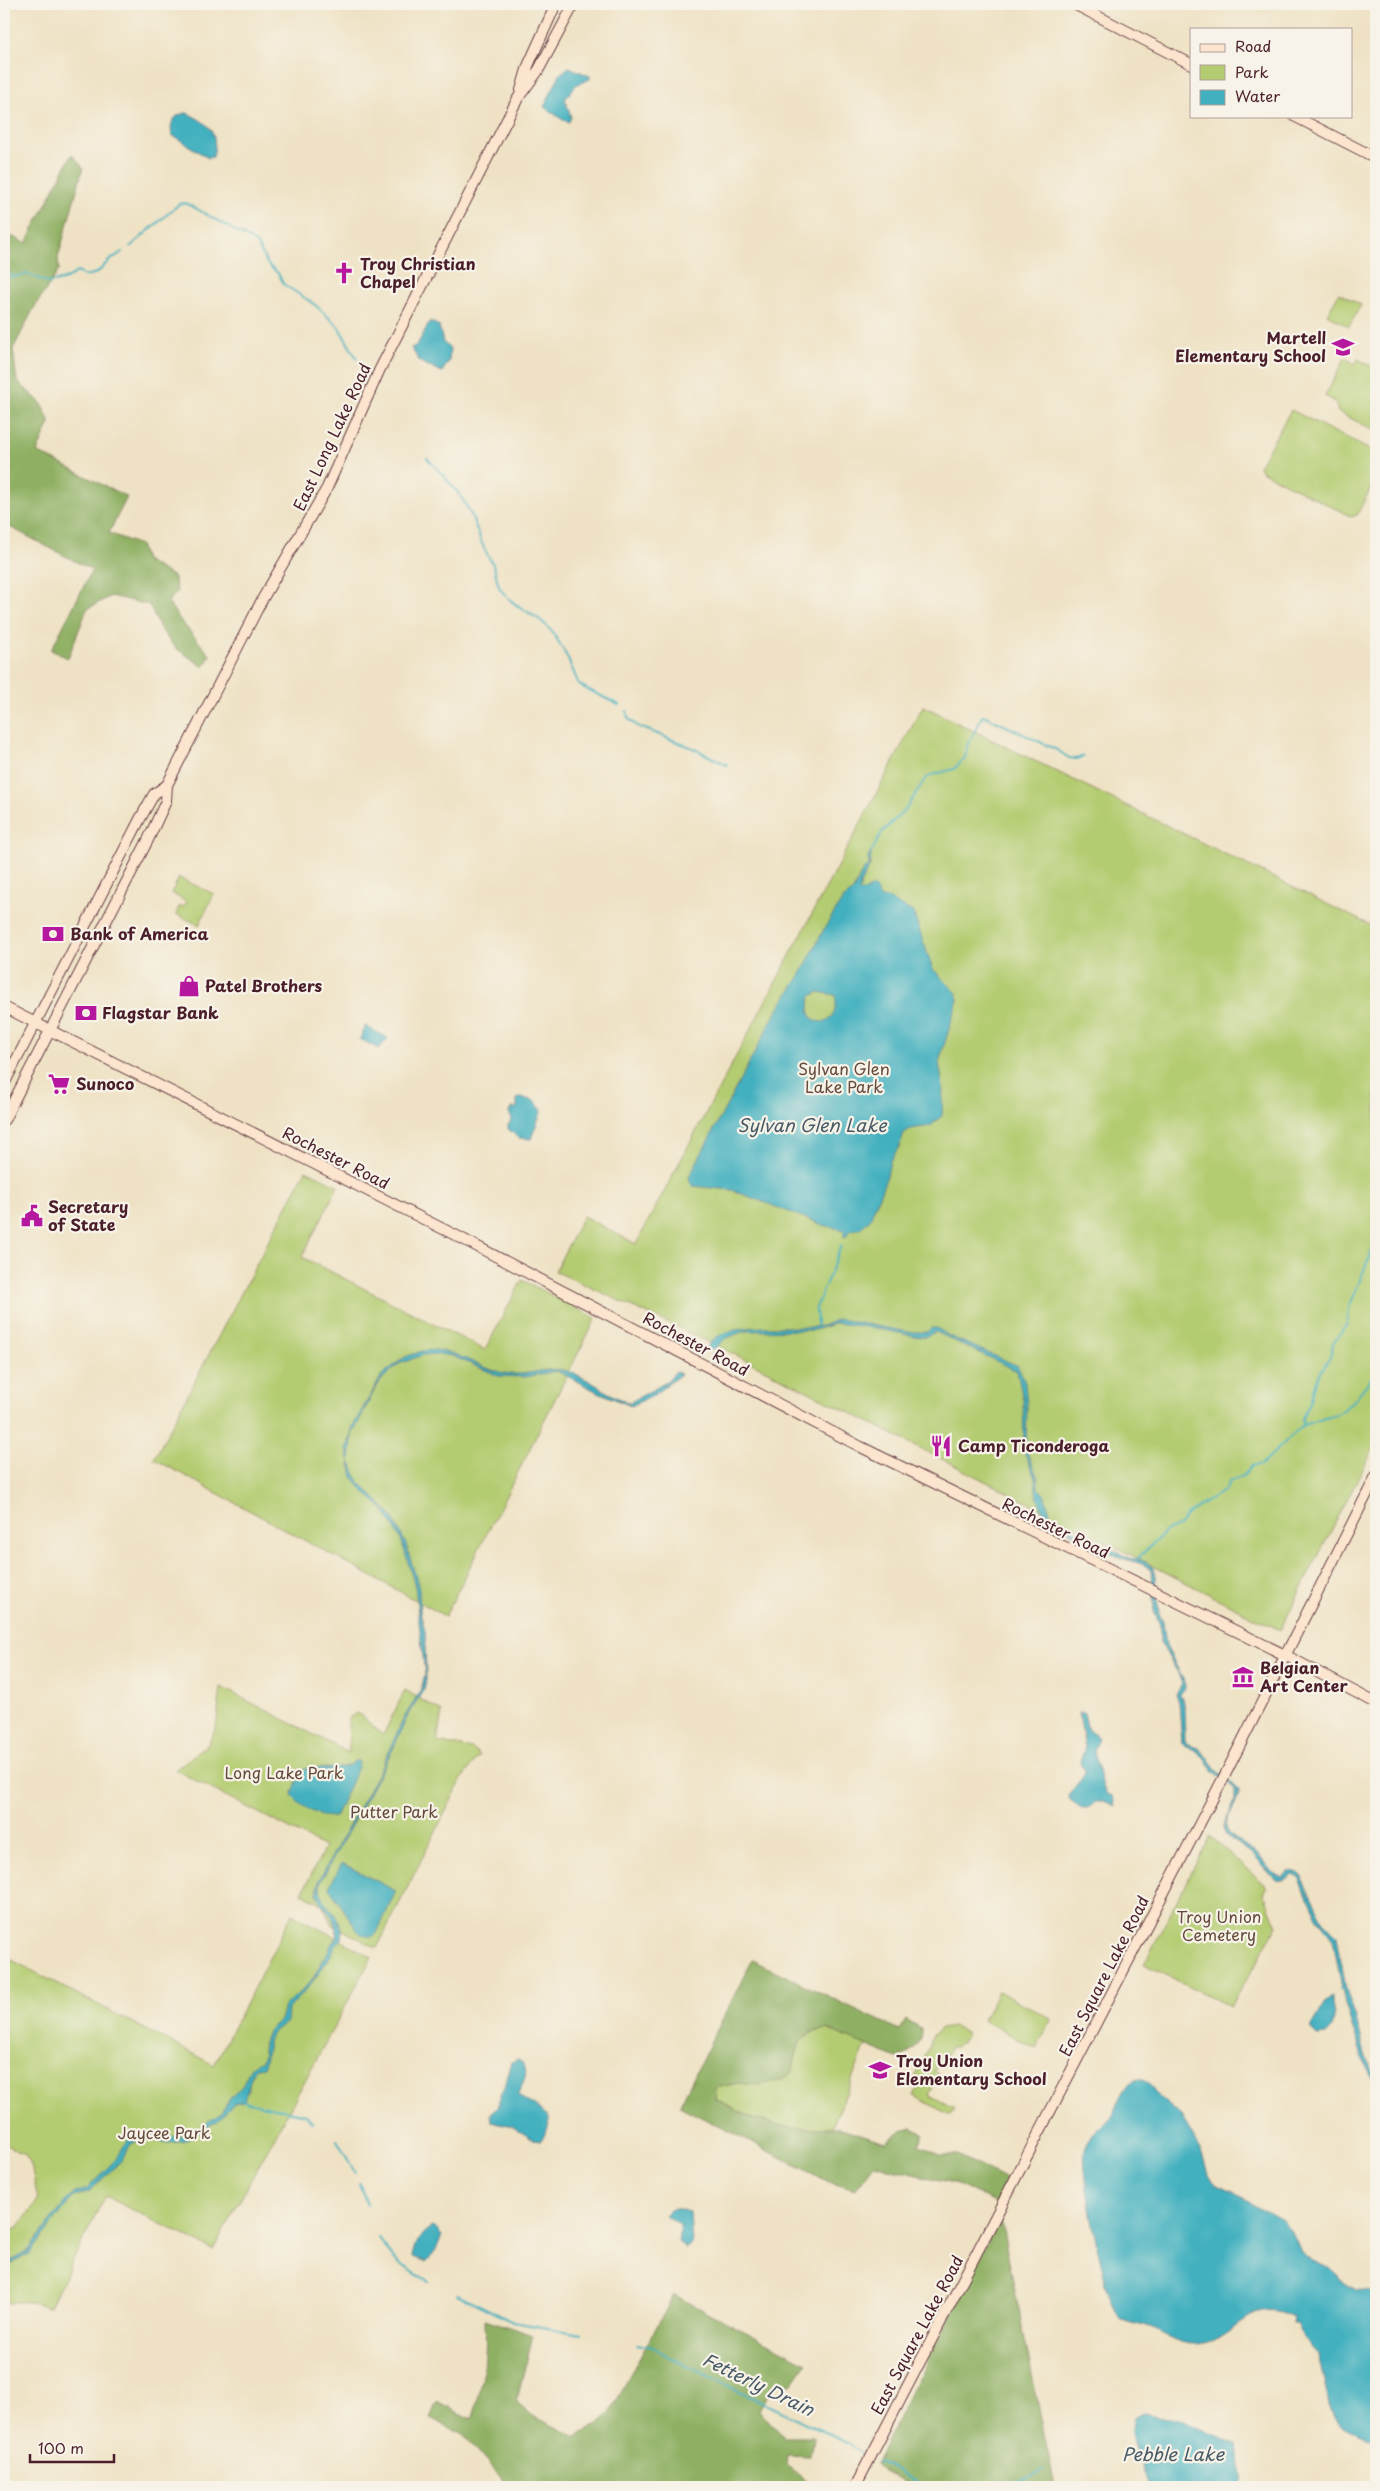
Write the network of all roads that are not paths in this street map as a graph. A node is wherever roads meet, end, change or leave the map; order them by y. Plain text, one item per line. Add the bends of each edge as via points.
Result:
1 (556, 4) edge
2 (561, 4) edge
3 (574, 4) edge
4 (1074, 4) edge
5 (554, 41) junction
6 (1190, 63) edge
7 (518, 98) junction
8 (1298, 118) edge
9 (1376, 158) edge
10 (167, 786) junction
11 (133, 832) junction
12 (145, 845) junction
13 (55, 984) junction
14 (67, 997) junction
15 (4, 1007) edge
16 (35, 1022) junction
17 (50, 1030) junction
18 (16, 1061) junction
19 (30, 1068) junction
20 (4, 1084) edge
21 (4, 1120) edge
22 (1376, 1476) edge
23 (1285, 1655) junction
24 (1376, 1703) edge
25 (855, 2487) edge

1 - 7 main road, East Long Lake Road via 528,66
2 - 5 main road via 546,37
3 - 5 main road, East Long Lake Road
4 - 6 main road
5 - 7 main road, East Long Lake Road
7 - 10 main road, East Long Lake Road via 380,369 327,488 263,598
8 - 9 main road
10 - 11 main road, East Long Lake Road via 154,794
10 - 12 main road, East Long Lake Road via 166,801
11 - 12 main road via 143,836
11 - 13 main road, East Long Lake Road
12 - 14 main road, East Long Lake Road
13 - 14 main road via 59,994
13 - 16 main road, East Long Lake Road
14 - 17 main road, East Long Lake Road
15 - 16 main road, Rochester Road
16 - 17 main road, Rochester Road
16 - 18 main road, East Long Lake Road
17 - 19 main road, East Long Lake Road
17 - 23 main road, Rochester Road via 457,1236 860,1447
18 - 19 main road via 23,1060
18 - 20 main road, East Long Lake Road
19 - 21 main road, East Long Lake Road
22 - 23 main road, East Square Lake Road
23 - 24 main road, Rochester Road
23 - 25 main road, East Square Lake Road

